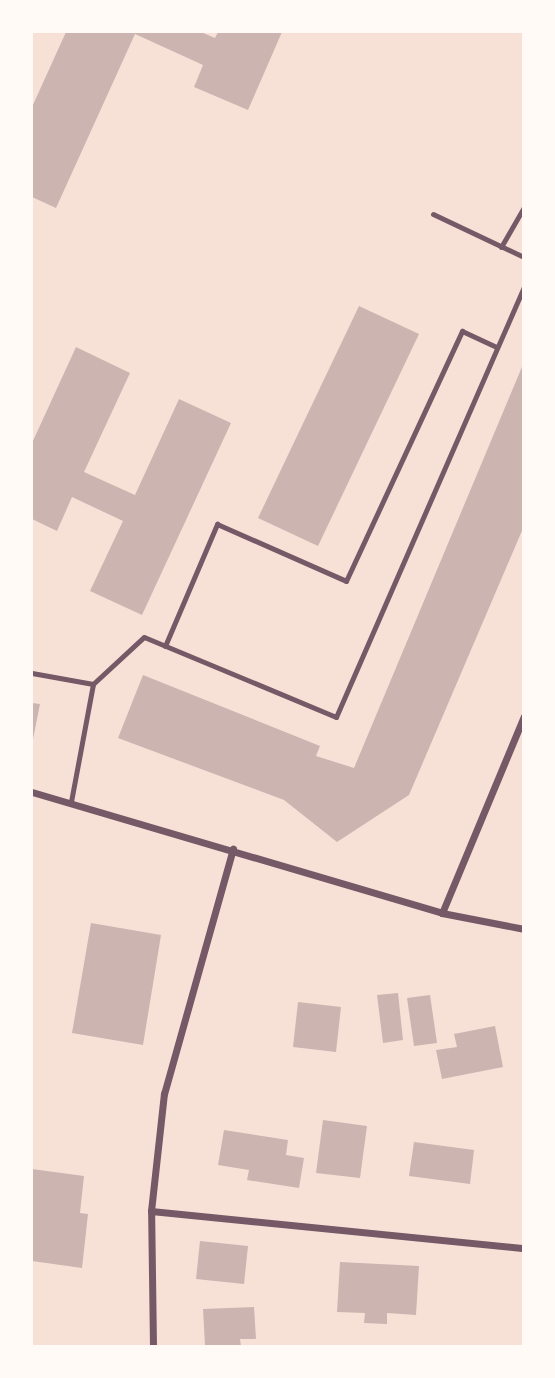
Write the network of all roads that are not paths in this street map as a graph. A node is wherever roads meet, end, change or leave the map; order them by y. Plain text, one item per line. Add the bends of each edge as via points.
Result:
1 (523, 207) edge
2 (433, 214) dead end
3 (501, 247) junction
4 (523, 257) edge
5 (523, 287) edge
6 (497, 347) junction
7 (165, 646) junction
8 (32, 673) edge
9 (93, 684) junction
10 (523, 716) edge
11 (32, 792) edge
12 (71, 801) junction
13 (233, 849) junction
14 (442, 913) junction
15 (523, 929) edge
16 (151, 1211) junction
17 (523, 1248) edge
18 (153, 1346) edge

1 - 3 lane
2 - 3 lane
3 - 4 lane
5 - 6 lane
6 - 7 lane via 462,331 346,581 217,524
6 - 7 lane via 336,717
7 - 9 lane via 144,637
8 - 9 lane
9 - 12 lane
10 - 14 street
11 - 12 street
12 - 13 street
13 - 14 street
13 - 16 street via 164,1094
14 - 15 street
16 - 17 street
16 - 18 street

